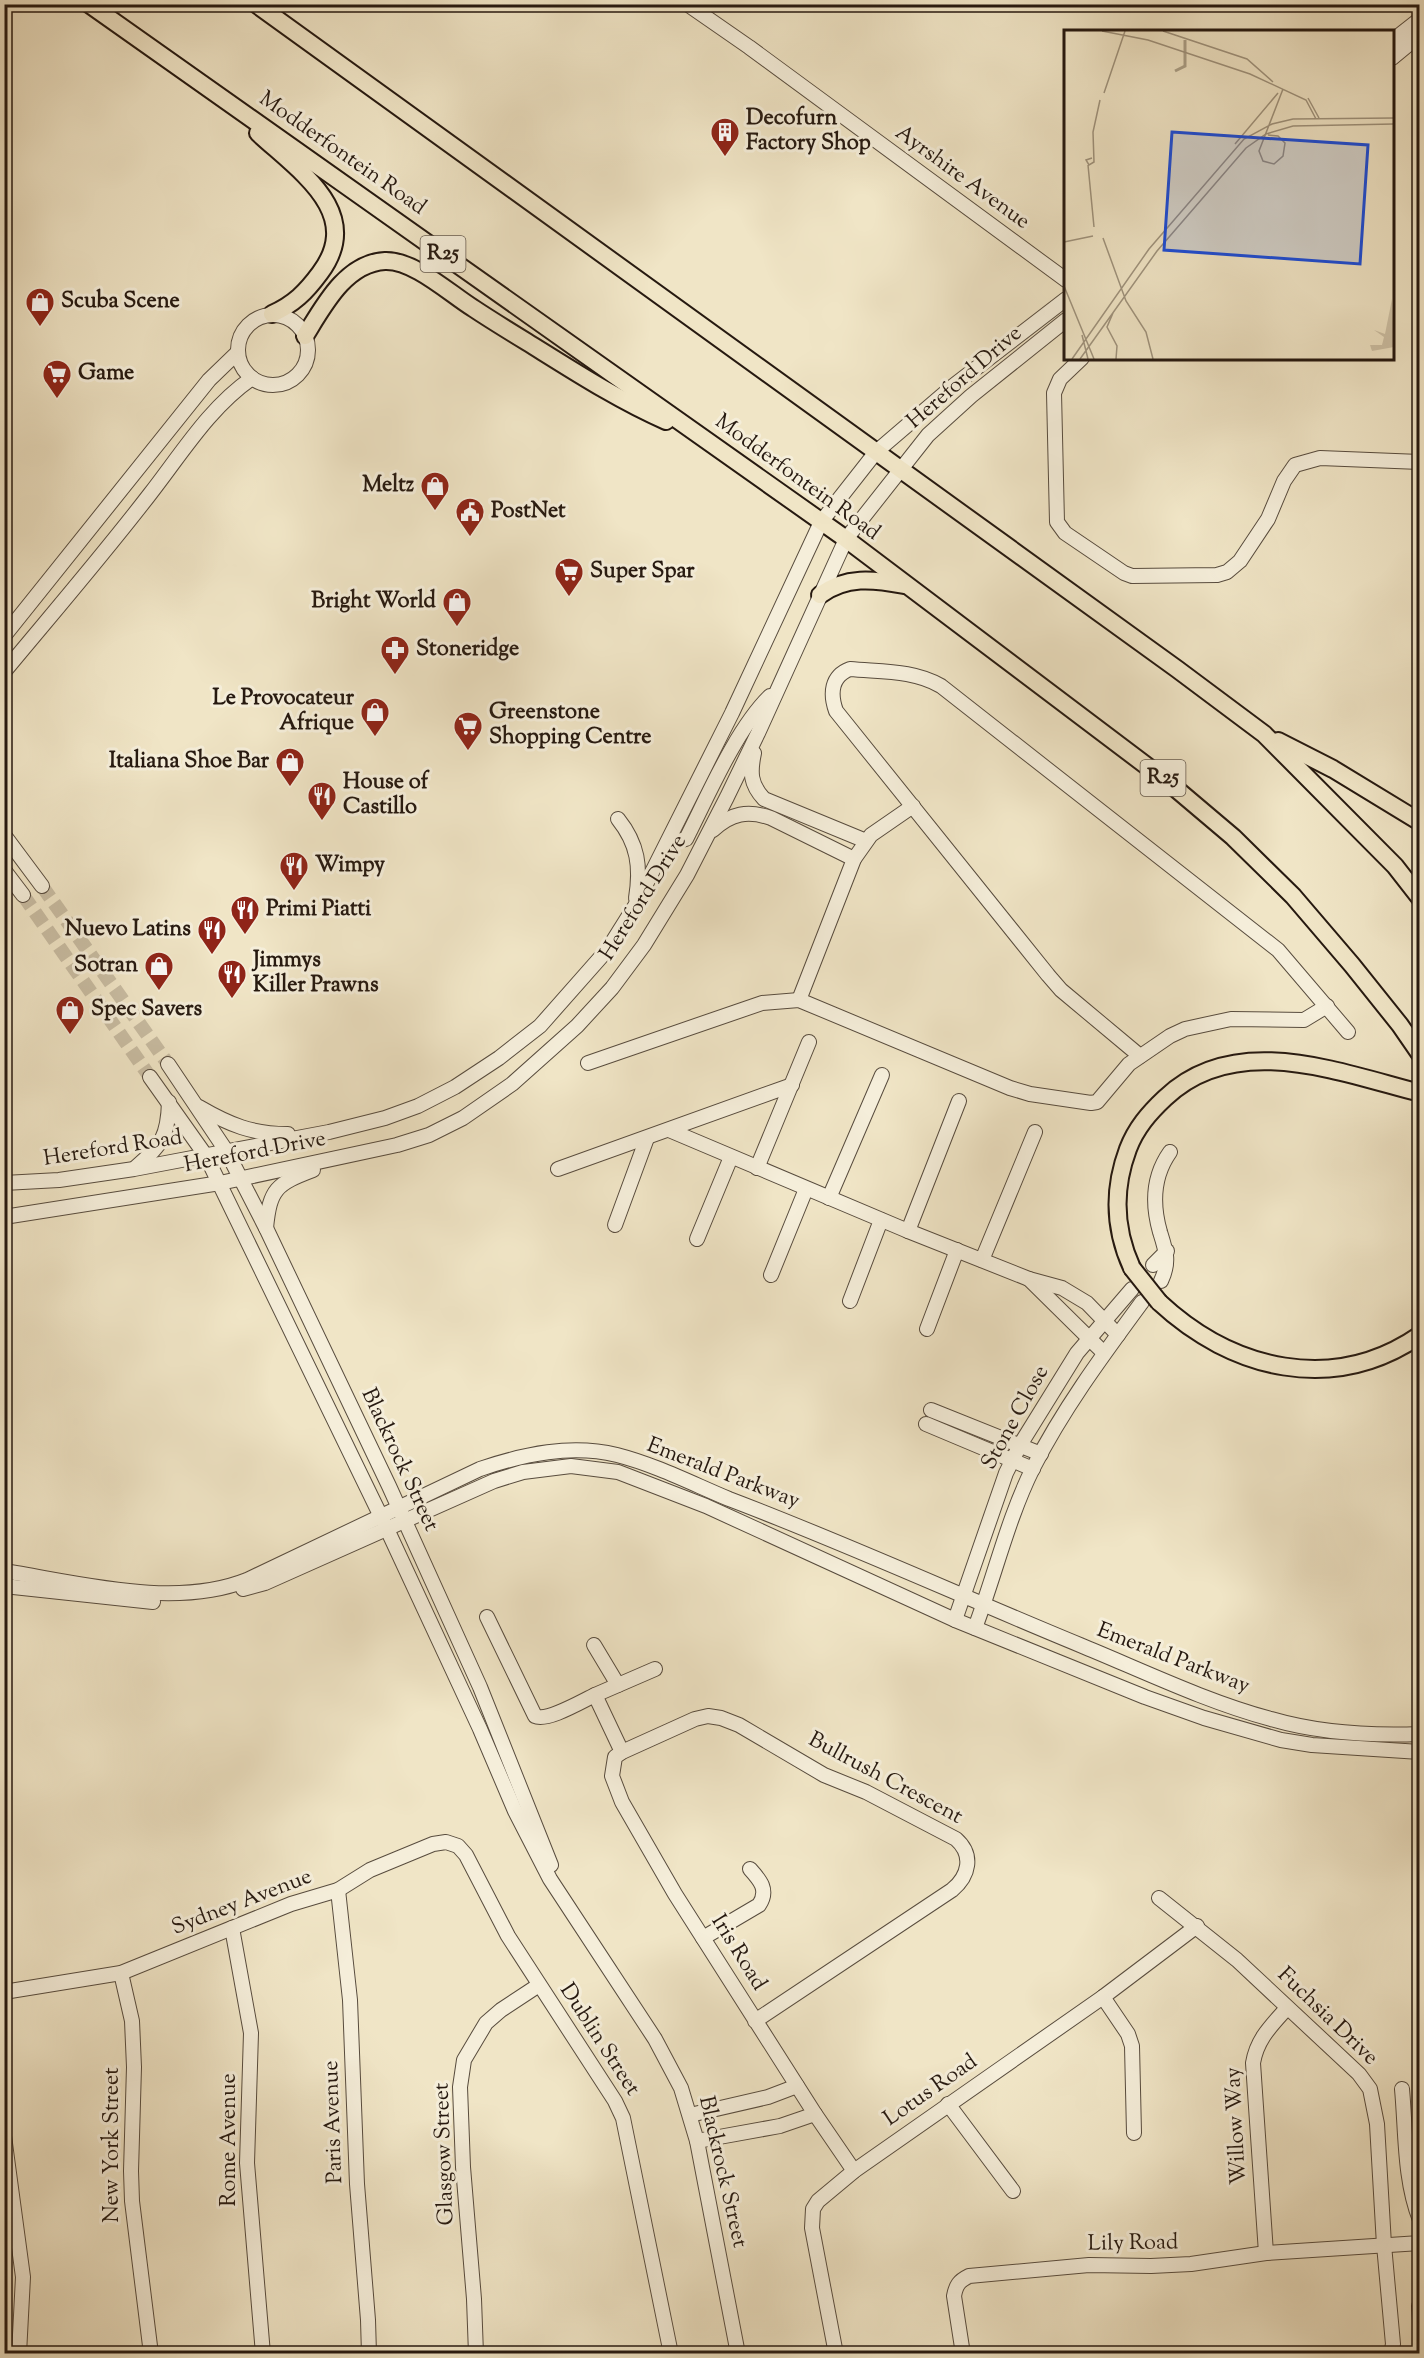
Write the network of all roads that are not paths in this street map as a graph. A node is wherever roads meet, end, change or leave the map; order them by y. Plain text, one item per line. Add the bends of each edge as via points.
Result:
1 (89, 4) edge
2 (256, 4) edge
3 (687, 4) edge
4 (1419, 19) edge
5 (1419, 35) edge
6 (1394, 39) edge
7 (1394, 56) edge
8 (214, 92) junction
9 (1064, 279) edge
10 (1064, 300) edge
11 (272, 314) junction
12 (1064, 321) edge
13 (305, 336) junction
14 (238, 352) junction
15 (1080, 360) edge
16 (252, 378) junction
17 (698, 434) junction
18 (876, 452) junction
19 (1419, 462) edge
20 (900, 470) junction
21 (821, 522) junction
22 (846, 539) junction
23 (907, 586) junction
24 (820, 595) junction
25 (4, 636) edge
26 (4, 672) edge
27 (778, 689) junction
28 (758, 733) junction
29 (1264, 734) junction
30 (913, 806) junction
31 (618, 819) dead end
32 (1419, 822) edge
33 (4, 835) edge
34 (707, 835) junction
35 (866, 841) junction
36 (668, 843) junction
37 (854, 859) junction
38 (4, 870) edge
39 (42, 886) tunnel mouth
40 (23, 895) tunnel mouth
41 (1419, 898) edge
42 (635, 906) junction
43 (799, 1000) junction
44 (1327, 1006) junction
45 (1400, 1025) junction
46 (1348, 1032) dead end
47 (809, 1042) dead end
48 (1419, 1054) edge
49 (1140, 1056) junction
50 (588, 1063) dead end
51 (168, 1064) tunnel mouth
52 (1419, 1065) edge
53 (882, 1075) dead end
54 (150, 1077) tunnel mouth
55 (792, 1085) junction
56 (1419, 1093) edge
57 (959, 1101) dead end
58 (169, 1102) junction
59 (198, 1106) junction
60 (669, 1130) junction
61 (329, 1132) junction
62 (1035, 1132) dead end
63 (647, 1138) junction
64 (227, 1152) junction
65 (366, 1152) junction
66 (1170, 1152) dead end
67 (206, 1156) junction
68 (731, 1157) junction
69 (757, 1168) junction
70 (134, 1169) junction
71 (558, 1169) dead end
72 (242, 1179) junction
73 (4, 1183) edge
74 (220, 1183) junction
75 (806, 1189) junction
76 (829, 1198) junction
77 (4, 1217) edge
78 (882, 1220) junction
79 (615, 1225) dead end
80 (266, 1228) junction
81 (908, 1231) junction
82 (697, 1239) dead end
83 (957, 1250) junction
84 (1167, 1251) junction
85 (982, 1260) junction
86 (1153, 1265) dead end
87 (771, 1275) dead end
88 (1029, 1279) junction
89 (1161, 1281) dead end
90 (1132, 1289) dead end
91 (850, 1302) dead end
92 (1142, 1302) dead end
93 (1104, 1320) junction
94 (927, 1329) dead end
95 (1118, 1335) junction
96 (1419, 1335) edge
97 (1088, 1339) junction
98 (1104, 1353) junction
99 (931, 1410) dead end
100 (926, 1424) dead end
101 (1020, 1445) junction
102 (1041, 1454) junction
103 (1012, 1460) junction
104 (1033, 1469) junction
105 (401, 1514) junction
106 (384, 1523) junction
107 (4, 1571) edge
108 (4, 1586) edge
109 (964, 1597) junction
110 (984, 1605) junction
111 (487, 1617) dead end
112 (956, 1620) junction
113 (975, 1628) junction
114 (594, 1645) dead end
115 (655, 1669) dead end
116 (618, 1685) junction
117 (595, 1695) junction
118 (1419, 1734) edge
119 (622, 1752) junction
120 (1419, 1752) edge
121 (750, 1869) dead end
122 (473, 1870) joint
123 (338, 1890) junction
124 (559, 1890) junction
125 (1160, 1898) dead end
126 (1197, 1926) junction
127 (232, 1928) junction
128 (703, 1938) junction
129 (121, 1973) junction
130 (539, 1985) junction
131 (4, 1992) edge
132 (1102, 1997) junction
133 (1287, 2008) junction
134 (755, 2021) junction
135 (797, 2086) junction
136 (1402, 2090) dead end
137 (948, 2104) junction
138 (814, 2114) junction
139 (690, 2115) junction
140 (1134, 2133) dead end
141 (4, 2136) edge
142 (1413, 2136) edge
143 (697, 2141) junction
144 (854, 2171) junction
145 (1013, 2191) dead end
146 (1419, 2220) edge
147 (1419, 2243) edge
148 (1384, 2245) junction
149 (1266, 2253) junction
150 (1419, 2306) edge
151 (1419, 2321) edge
152 (19, 2354) edge
153 (151, 2354) edge
154 (263, 2354) edge
155 (369, 2354) edge
156 (476, 2354) edge
157 (671, 2354) edge
158 (738, 2354) edge
159 (836, 2354) edge
160 (963, 2354) edge
161 (1391, 2354) edge

1 - 8 main road, Modderfontein Road / R25
2 - 18 main road
3 - 9 street, Ayrshire Avenue
4 - 6 street
5 - 7 street
8 - 11 main road via 322,194 332,210 336,230 330,260 303,295
8 - 17 main road, Modderfontein Road / R25
10 - 18 street, Hereford Drive
11 - 13 street via 295,321
11 - 14 street via 250,322 242,332
12 - 20 street, Hereford Drive via 928,435
13 - 16 street via 309,353 306,364 291,381 270,385
13 - 17 main road via 351,273 374,263 402,263 634,406
14 - 16 street via 242,367
14 - 25 street via 209,380
15 - 19 street via 1060,379 1054,393 1057,522 1065,533 1132,576 1217,575 1234,567 1268,519 1284,481 1295,465 1302,462 1320,458
16 - 26 street via 224,399
17 - 21 main road, Modderfontein Road / R25
18 - 20 main road
18 - 21 street, Hereford Drive
20 - 22 street, Hereford Drive
20 - 29 main road
21 - 22 main road, Modderfontein Road / R25
21 - 36 street, Hereford Drive
22 - 23 main road, Modderfontein Road / R25
22 - 24 street, Hereford Drive
23 - 24 main road via 856,580 840,583
23 - 45 main road, Modderfontein Road / R25 via 1168,782 1233,837 1293,896
24 - 27 street, Hereford Drive
27 - 28 street, Hereford Drive
27 - 36 street via 762,704 741,735 686,839
28 - 34 street, Hereford Drive
28 - 35 street via 751,780 764,799
29 - 32 main road via 1333,769
29 - 41 main road via 1395,866
30 - 35 street
30 - 44 street via 836,711 832,690 843,672 850,669 911,674 942,686 1278,950
30 - 49 street via 1061,990
31 - 42 street via 638,856
33 - 39 street
34 - 37 street via 723,820 752,813 771,818
34 - 65 street, Hereford Drive via 644,945 577,1026 512,1084 463,1118 429,1135
35 - 37 street
36 - 42 street, Hereford Drive
37 - 43 street
38 - 40 street
42 - 61 street, Hereford Drive via 608,949 569,995 540,1026 499,1058 418,1106
43 - 49 street via 1030,1094 1097,1102 1120,1072
43 - 50 street via 762,1003
44 - 46 street
44 - 49 street via 1304,1020 1231,1019 1185,1029
45 - 48 main road, Modderfontein Road / R25
45 - 52 main road
47 - 55 street
51 - 59 street, Blackrock Street
53 - 76 street
54 - 58 street, Blackrock Street
55 - 60 street
55 - 69 street
56 - 96 main road, bridge via 1285,1062 1235,1062 1210,1068 1187,1080 1149,1113 1132,1137 1121,1167 1117,1197 1118,1227 1132,1268 1159,1302 1223,1348 1251,1359 1298,1368 1354,1365 1399,1349
57 - 81 street
58 - 67 street, Blackrock Street
58 - 70 street via 163,1141
59 - 61 street via 250,1131
59 - 64 street, Blackrock Street
60 - 63 street
60 - 68 street
61 - 64 street, Hereford Drive
62 - 85 street
63 - 71 street
63 - 79 street
64 - 67 street, Hereford Road
64 - 72 street, Blackrock Street
65 - 72 street, Hereford Drive
65 - 80 street via 298,1176 279,1187 269,1203
66 - 84 street via 1160,1166 1155,1190 1157,1218
67 - 70 street, Hereford Road
67 - 74 street, Blackrock Street
68 - 69 street
68 - 82 street
69 - 75 street
70 - 73 street, Hereford Road
72 - 74 street, Hereford Drive
72 - 80 street, Blackrock Street
74 - 77 street, Hereford Drive
74 - 106 street, Blackrock Street
75 - 76 street
75 - 87 street
76 - 78 street
78 - 81 street
78 - 91 street
80 - 105 street, Blackrock Street
81 - 83 street
83 - 85 street
83 - 94 street
84 - 86 street
84 - 89 street
85 - 88 street
88 - 93 street via 1076,1295
88 - 97 street
90 - 93 street, Stone Close
92 - 95 street, Stone Close
93 - 95 street
93 - 97 street, Stone Close
95 - 98 street, Stone Close
97 - 98 street
97 - 101 street, Stone Close
98 - 102 street, Stone Close
99 - 101 street
100 - 103 street
101 - 102 street
101 - 103 street, Stone Close
102 - 104 street, Stone Close
103 - 104 street
103 - 109 street, Stone Close
104 - 110 street, Stone Close
105 - 106 street, Emerald Parkway
105 - 109 street, Emerald Parkway via 480,1469 512,1458 579,1451 617,1455 803,1527
105 - 112 street, Emerald Parkway via 523,1472 571,1466 618,1472 706,1506
105 - 124 street, Blackrock Street via 480,1687
106 - 107 street, Emerald Parkway via 220,1589 154,1593
106 - 108 street, Emerald Parkway via 265,1583 187,1601 131,1600
106 - 124 street, Blackrock Street via 515,1811
109 - 110 street, Emerald Parkway
109 - 112 street, Stone Close
110 - 113 street, Stone Close
110 - 118 street, Emerald Parkway via 1270,1719 1346,1733
111 - 117 street via 535,1716 550,1716
112 - 113 street, Emerald Parkway
113 - 120 street, Emerald Parkway via 1145,1697 1248,1731 1312,1745
114 - 116 street
115 - 116 street
116 - 117 street
117 - 119 street
119 - 128 street, Iris Road via 615,1757 612,1776 622,1802
119 - 134 street, Bullrush Crescent via 695,1719 721,1718 965,1846 967,1870 952,1890
121 - 128 street via 762,1883 763,1898 759,1905
122 - 123 street, Sydney Avenue via 458,1846 439,1843 370,1870
122 - 130 street, Dublin Street
123 - 127 street, Sydney Avenue
123 - 155 street, Paris Avenue via 351,2010 357,2184
124 - 139 street, Blackrock Street via 655,2039 681,2088
125 - 126 street, Fuchsia Drive
126 - 132 street, Lotus Road
126 - 133 street, Fuchsia Drive
127 - 129 street, Sydney Avenue
127 - 154 street, Rome Avenue via 252,2039 247,2163
128 - 134 street, Iris Road
129 - 131 street, Sydney Avenue
129 - 153 street, New York Street via 132,2021 130,2171
130 - 156 street, Glasgow Street via 486,2023 464,2060 460,2087 463,2167
130 - 157 street, Dublin Street via 623,2118
132 - 137 street, Lotus Road
132 - 140 street via 1128,2034 1131,2046
133 - 148 street, Fuchsia Drive via 1359,2074 1370,2089 1377,2124
133 - 149 street, Willow Way via 1261,2037 1253,2063
134 - 135 street, Iris Road
135 - 138 street, Iris Road
135 - 139 street via 768,2097
136 - 142 street
137 - 144 street, Lotus Road
137 - 145 street
138 - 143 street via 780,2126
138 - 144 street, Iris Road
139 - 143 street, Blackrock Street
141 - 152 street via 23,2277
142 - 146 street via 1412,2197
143 - 158 street, Blackrock Street
144 - 159 street, Lotus Road via 818,2201 811,2218
147 - 148 street, Lily Road
148 - 149 street, Lily Road
148 - 161 street, Fuchsia Drive
149 - 160 street, Lily Road via 1191,2264 1089,2265 969,2276 955,2286 954,2296
150 - 151 street

